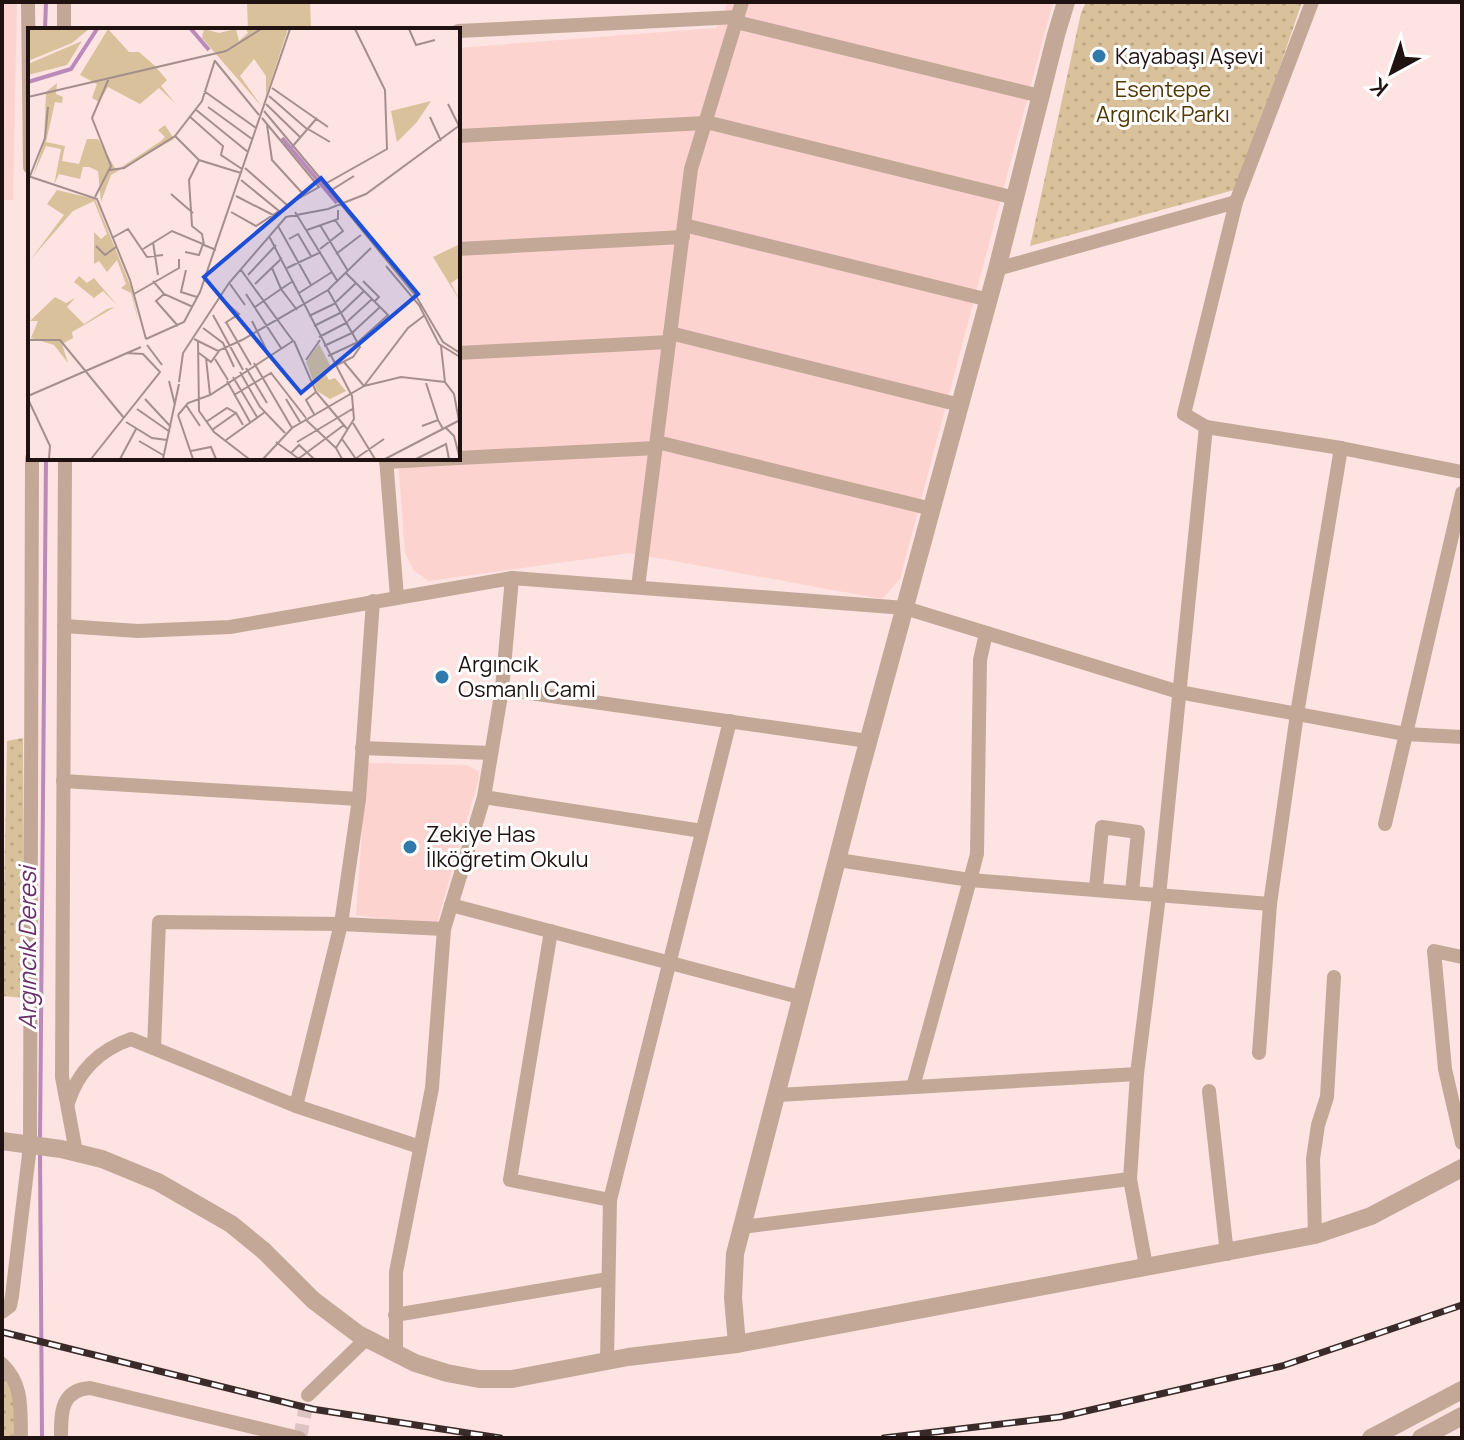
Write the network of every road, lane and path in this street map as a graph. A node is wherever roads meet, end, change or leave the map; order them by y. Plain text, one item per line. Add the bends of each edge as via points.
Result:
1 (28, 2) edge
2 (64, 2) edge
3 (1066, 2) edge
4 (1312, 2) edge
5 (739, 14) edge
6 (28, 28) edge
7 (64, 28) edge
8 (460, 31) edge
9 (1040, 96) junction
10 (705, 122) junction
11 (460, 136) edge
12 (1015, 198) junction
13 (1236, 202) junction
14 (683, 231) junction
15 (460, 249) edge
16 (997, 269) junction
17 (989, 300) junction
18 (670, 338) junction
19 (460, 353) edge
20 (960, 405) junction
21 (1206, 427) junction
22 (656, 445) junction
23 (1341, 448) junction
24 (460, 458) edge
25 (32, 460) edge
26 (65, 460) edge
27 (386, 460) edge
28 (1462, 472) edge
29 (1462, 493) edge
30 (932, 509) junction
31 (512, 578) junction
32 (638, 587) junction
33 (397, 597) junction
34 (373, 601) junction
35 (905, 608) junction
36 (64, 626) junction
37 (986, 633) junction
38 (502, 689) junction
39 (1179, 692) junction
40 (1297, 714) junction
41 (730, 721) junction
42 (1405, 734) junction
43 (1462, 737) edge
44 (868, 741) junction
45 (362, 748) junction
46 (491, 753) junction
47 (63, 781) junction
48 (484, 797) junction
49 (359, 799) junction
50 (1385, 824) dead end
51 (702, 831) junction
52 (838, 860) junction
53 (970, 880) junction
54 (1096, 888) junction
55 (1132, 892) junction
56 (1159, 896) junction
57 (1270, 904) junction
58 (451, 905) junction
59 (341, 924) junction
60 (444, 929) junction
61 (551, 931) junction
62 (1462, 957) edge
63 (668, 962) junction
64 (1334, 977) dead end
65 (803, 998) junction
66 (154, 1048) junction
67 (1259, 1053) dead end
68 (1137, 1074) junction
69 (913, 1087) junction
70 (1209, 1091) dead end
71 (778, 1095) junction
72 (68, 1106) junction
73 (296, 1106) junction
74 (2, 1141) edge
75 (1462, 1143) edge
76 (32, 1146) junction
77 (420, 1147) junction
78 (69, 1150) junction
79 (1462, 1168) edge
80 (1130, 1179) junction
81 (610, 1200) junction
82 (742, 1227) junction
83 (1315, 1235) junction
84 (1227, 1254) junction
85 (1146, 1266) junction
86 (608, 1279) junction
87 (2, 1312) edge
88 (395, 1315) junction
89 (366, 1339) junction
90 (737, 1344) junction
91 (396, 1354) junction
92 (607, 1361) junction
93 (2, 1364) edge
94 (1462, 1390) edge
95 (308, 1395) tunnel mouth
96 (1462, 1416) edge
97 (233, 1421) junction
98 (21, 1438) edge
99 (61, 1438) edge
100 (232, 1438) edge
101 (299, 1438) edge
102 (1371, 1438) edge
103 (1421, 1438) edge

1 - 6 street
2 - 7 street
3 - 9 street
4 - 13 street
5 - 8 street
5 - 9 street
5 - 10 street
9 - 12 street
10 - 11 street
10 - 12 street
10 - 14 street via 691,169
12 - 16 street
13 - 16 street
13 - 21 street via 1184,414
14 - 15 street
14 - 17 street
14 - 18 street
16 - 17 street
17 - 20 street
18 - 19 street
18 - 20 street
18 - 22 street
20 - 30 street
21 - 23 street
21 - 39 street
22 - 24 street
22 - 30 street
22 - 32 street
23 - 28 street
23 - 40 street
25 - 76 street
26 - 36 street
27 - 33 street
29 - 42 street
30 - 35 street
31 - 32 street
31 - 33 street
31 - 38 street
32 - 35 street
33 - 34 street
34 - 36 street via 199,630
34 - 45 street
35 - 37 street
35 - 44 street
36 - 47 street
37 - 39 street
37 - 53 street via 980,660 977,854
38 - 41 street
38 - 46 street
39 - 40 street
39 - 56 street
40 - 42 street
40 - 57 street
41 - 44 street
41 - 51 street
42 - 43 street
42 - 50 street
44 - 52 street
45 - 46 street
45 - 49 street
46 - 48 street
47 - 49 street
47 - 72 street via 62,1077
48 - 51 street
48 - 58 street
49 - 59 street
51 - 63 street
52 - 53 street
52 - 65 street
53 - 54 street
53 - 69 street
54 - 55 street
54 - 55 street via 1102,827 1138,832
55 - 56 street
56 - 57 street
56 - 68 street
57 - 67 street
58 - 60 street
58 - 61 street
59 - 60 street
59 - 66 street via 159,922
59 - 73 street
60 - 77 street via 432,1088
61 - 63 street
61 - 81 street via 510,1180
62 - 75 street via 1434,951 1445,1069
63 - 65 street
63 - 81 street
64 - 83 street via 1327,1097 1313,1159
65 - 71 street
66 - 72 street via 131,1039 102,1053 83,1071
66 - 73 street
68 - 69 street
68 - 80 street
69 - 71 street
70 - 84 street
71 - 82 street
72 - 78 street
73 - 77 street
74 - 76 street
76 - 78 street
76 - 87 street via 12,1296
77 - 88 street via 396,1272
78 - 89 street via 140,1173 213,1212
79 - 83 street via 1371,1216
80 - 82 street
80 - 85 street
81 - 86 street
82 - 90 street via 733,1276
83 - 84 street
84 - 85 street
85 - 90 street
86 - 88 street
86 - 92 street
88 - 91 street
89 - 91 street
89 - 95 street
90 - 92 street
91 - 92 street via 447,1373 496,1380
93 - 98 street via 20,1394
94 - 102 street
96 - 103 street
97 - 99 street via 84,1388 61,1407
97 - 100 street
97 - 101 street

